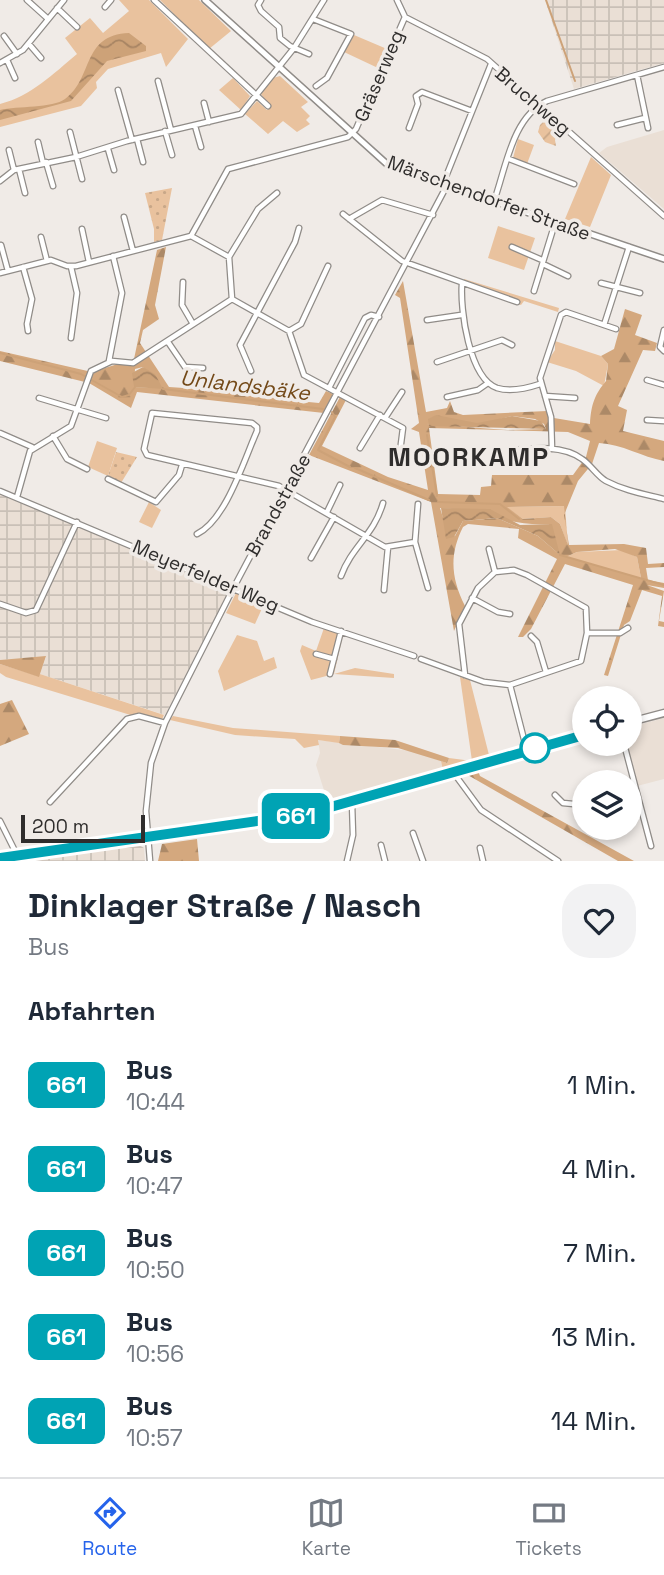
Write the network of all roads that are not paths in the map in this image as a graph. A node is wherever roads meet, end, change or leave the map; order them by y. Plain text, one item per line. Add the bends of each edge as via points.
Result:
1 (27, 0) edge
2 (64, 0) edge
3 (111, 0) edge
4 (155, 0) edge
5 (205, 0) edge
6 (261, 0) edge
7 (324, 0) edge
8 (397, 0) edge
9 (105, 7) dead end
10 (57, 8) junction
11 (405, 17) junction
12 (47, 18) junction
13 (313, 19) junction
14 (76, 27) dead end
15 (4, 36) dead end
16 (29, 44) junction
17 (293, 48) junction
18 (17, 54) junction
19 (309, 54) dead end
20 (41, 58) dead end
21 (7, 60) junction
22 (0, 63) edge
23 (491, 64) junction
24 (279, 67) junction
25 (664, 67) edge
26 (637, 75) junction
27 (15, 78) dead end
28 (158, 80) dead end
29 (316, 86) dead end
30 (118, 90) dead end
31 (256, 96) junction
32 (204, 103) dead end
33 (538, 105) junction
34 (268, 106) dead end
35 (472, 111) junction
36 (645, 118) junction
37 (209, 122) junction
38 (617, 125) dead end
39 (195, 126) junction
40 (409, 128) dead end
41 (648, 128) dead end
42 (168, 131) junction
43 (69, 132) dead end
44 (351, 134) junction
45 (135, 139) junction
46 (38, 142) dead end
47 (201, 147) dead end
48 (108, 149) junction
49 (9, 150) dead end
50 (172, 155) dead end
51 (76, 157) junction
52 (509, 159) junction
53 (45, 162) junction
54 (143, 162) dead end
55 (16, 170) junction
56 (114, 170) dead end
57 (82, 179) dead end
58 (0, 181) edge
59 (574, 184) dead end
60 (52, 186) dead end
61 (446, 186) junction
62 (277, 192) dead end
63 (25, 193) dead end
64 (494, 201) junction
65 (343, 214) dead end
66 (433, 215) junction
67 (664, 216) edge
68 (124, 218) dead end
69 (349, 219) junction
70 (555, 223) junction
71 (299, 228) dead end
72 (82, 229) dead end
73 (191, 236) junction
74 (40, 237) dead end
75 (1, 245) edge
76 (512, 247) dead end
77 (628, 247) junction
78 (133, 251) junction
79 (113, 256) junction
80 (229, 257) junction
81 (664, 259) edge
82 (47, 261) junction
83 (89, 262) junction
84 (408, 262) junction
85 (542, 262) junction
86 (328, 266) dead end
87 (23, 267) junction
88 (71, 267) junction
89 (8, 271) junction
90 (0, 273) edge
91 (568, 276) dead end
92 (183, 282) dead end
93 (601, 283) dead end
94 (462, 284) junction
95 (615, 286) junction
96 (534, 291) dead end
97 (640, 293) dead end
98 (232, 299) junction
99 (517, 302) dead end
100 (258, 313) junction
101 (461, 315) junction
102 (379, 317) junction
103 (427, 320) dead end
104 (194, 324) junction
105 (604, 325) junction
106 (616, 330) dead end
107 (664, 330) edge
108 (29, 331) dead end
109 (289, 331) junction
110 (71, 338) dead end
111 (168, 342) junction
112 (512, 345) dead end
113 (470, 350) junction
114 (664, 351) edge
115 (109, 362) junction
116 (438, 362) dead end
117 (203, 368) dead end
118 (251, 371) dead end
119 (647, 380) dead end
120 (488, 383) junction
121 (540, 384) junction
122 (664, 385) edge
123 (329, 388) junction
124 (402, 392) dead end
125 (338, 393) junction
126 (545, 396) junction
127 (447, 397) dead end
128 (38, 398) dead end
129 (575, 398) dead end
130 (78, 408) junction
131 (382, 417) junction
132 (106, 418) dead end
133 (647, 420) dead end
134 (664, 421) edge
135 (0, 433) edge
136 (53, 436) junction
137 (32, 447) junction
138 (360, 448) dead end
139 (552, 449) junction
140 (513, 450) dead end
141 (398, 459) dead end
142 (182, 465) junction
143 (87, 469) dead end
144 (236, 477) junction
145 (108, 479) dead end
146 (340, 485) dead end
147 (285, 490) junction
148 (0, 491) edge
149 (17, 497) junction
150 (664, 499) edge
151 (383, 503) dead end
152 (418, 504) dead end
153 (327, 512) junction
154 (334, 517) junction
155 (77, 522) junction
156 (197, 534) dead end
157 (366, 536) junction
158 (415, 542) junction
159 (388, 547) junction
160 (489, 549) dead end
161 (310, 558) dead end
162 (495, 572) junction
163 (341, 576) dead end
164 (233, 587) junction
165 (428, 588) dead end
166 (384, 590) dead end
167 (472, 598) junction
168 (0, 604) edge
169 (510, 614) dead end
170 (628, 628) dead end
171 (341, 631) junction
172 (587, 633) junction
173 (531, 636) dead end
174 (316, 654) dead end
175 (414, 656) dead end
176 (334, 659) junction
177 (421, 659) dead end
178 (547, 672) junction
179 (330, 674) dead end
180 (465, 675) junction
181 (510, 685) junction
182 (664, 713) edge
183 (642, 719) edge
184 (165, 723) junction
185 (572, 738) edge
186 (527, 751) junction
187 (453, 772) junction
188 (555, 795) dead end
189 (50, 803) dead end
190 (352, 803) junction
191 (572, 804) edge
192 (642, 814) edge
193 (0, 821) edge
194 (413, 833) dead end
195 (147, 835) junction
196 (381, 845) dead end
197 (651, 846) dead end
198 (480, 848) dead end
199 (17, 855) junction
200 (0, 858) edge
201 (150, 861) edge
202 (347, 861) edge
203 (385, 861) edge
204 (423, 861) edge
205 (484, 861) edge
206 (558, 861) edge

1 - 12 street
2 - 10 street
3 - 9 street
4 - 31 street
5 - 24 street, Märschendorfer Straße
6 - 17 street via 261,11
7 - 13 street
8 - 11 street
10 - 12 street
10 - 14 street
11 - 23 street, Bruchweg
11 - 44 street, Gräserweg
12 - 16 street
13 - 17 street
13 - 29 street via 351,34 327,78
15 - 18 street
16 - 18 street
16 - 20 street
17 - 19 street
17 - 24 street
18 - 21 street
21 - 22 street
21 - 27 street
23 - 33 street, Bruchweg
23 - 35 street, Brandstraße
24 - 31 street
24 - 44 street, Märschendorfer Straße
25 - 26 street
26 - 33 street
26 - 36 street
28 - 42 street
30 - 45 street
31 - 34 street
31 - 37 street via 241,114
32 - 37 street
33 - 52 street via 521,122
33 - 67 street, Bruchweg
35 - 40 street via 422,92 416,96 418,104
35 - 61 street, Brandstraße
36 - 38 street
36 - 41 street
37 - 39 street
39 - 42 street
39 - 47 street
42 - 45 street
42 - 50 street
43 - 51 street
44 - 61 street, Märschendorfer Straße via 388,165
44 - 73 street via 228,169
45 - 48 street
45 - 54 street
46 - 53 street
48 - 51 street
48 - 56 street
49 - 55 street
51 - 53 street
51 - 57 street
52 - 59 street
52 - 64 street
53 - 55 street
53 - 60 street
55 - 58 street
55 - 63 street
61 - 64 street, Märschendorfer Straße
61 - 66 street, Brandstraße
62 - 80 street via 258,209
64 - 70 street, Märschendorfer Straße
65 - 69 street
66 - 69 street via 382,200
66 - 84 street, Brandstraße
68 - 78 street
69 - 84 street
70 - 77 street, Märschendorfer Straße
70 - 85 street
71 - 100 street
72 - 83 street
73 - 78 street
73 - 80 street
74 - 82 street
75 - 89 street
76 - 85 street
77 - 81 street, Märschendorfer Straße
77 - 95 street
78 - 79 street
79 - 83 street
79 - 115 street via 122,293
80 - 98 street
82 - 87 street
82 - 88 street via 54,259
83 - 88 street
84 - 94 street
84 - 102 street, Brandstraße
85 - 91 street
85 - 96 street
86 - 109 street via 299,327
87 - 89 street
87 - 108 street via 32,299
88 - 110 street via 77,293
89 - 90 street
92 - 104 street via 182,305
93 - 95 street
94 - 99 street
94 - 101 street
95 - 97 street
95 - 105 street
98 - 100 street
98 - 104 street
100 - 109 street
100 - 118 street via 240,345
101 - 103 street
101 - 113 street
102 - 123 street via 365,318
102 - 125 street, Brandstraße
104 - 111 street
105 - 106 street
105 - 121 street via 563,313
107 - 114 street via 660,347
109 - 123 street via 302,373
111 - 115 street via 133,363
111 - 117 street via 185,367
112 - 113 street via 502,340
113 - 116 street
113 - 120 street
115 - 130 street via 90,373
119 - 122 street
120 - 121 street via 500,389
120 - 127 street
121 - 126 street
123 - 125 street
124 - 131 street
125 - 131 street
125 - 147 street, Brandstraße
126 - 129 street
126 - 139 street
128 - 130 street
130 - 132 street
130 - 136 street via 71,426
131 - 138 street
131 - 141 street via 405,430
133 - 134 street
135 - 137 street
136 - 137 street
136 - 143 street via 67,459
137 - 149 street
139 - 140 street
139 - 150 street via 580,457 604,480
142 - 144 street
142 - 144 street via 145,452 152,413 256,425
142 - 145 street via 156,502
144 - 147 street
144 - 156 street via 220,512
146 - 153 street
147 - 153 street
147 - 164 street, Brandstraße
148 - 149 street, Meyerfelder Weg
149 - 155 street, Meyerfelder Weg
151 - 157 street
152 - 158 street
153 - 154 street
154 - 157 street
154 - 161 street
155 - 164 street, Meyerfelder Weg
155 - 168 street via 36,610 26,613
157 - 159 street
157 - 163 street
158 - 159 street
158 - 165 street
159 - 166 street
160 - 162 street
162 - 167 street
162 - 172 street via 514,570 583,605
164 - 171 street, Meyerfelder Weg
164 - 184 street, Brandstraße
167 - 169 street
167 - 180 street via 458,631
170 - 172 street via 620,633
171 - 175 street, Meyerfelder Weg
171 - 176 street
172 - 178 street via 581,661
173 - 178 street
174 - 176 street
176 - 179 street
177 - 180 street
178 - 181 street
180 - 181 street
181 - 186 street
182 - 183 main road
184 - 189 street via 139,716 127,719
184 - 195 street, Brandstraße via 151,763
185 - 186 main road
186 - 187 main road
187 - 190 main road
187 - 206 street via 481,810
188 - 191 street
190 - 195 main road via 278,819
190 - 202 street via 353,835
192 - 197 street
193 - 199 street
194 - 204 street
195 - 199 main road
195 - 201 street, Brandstraße
196 - 203 street
198 - 205 street
199 - 200 main road

